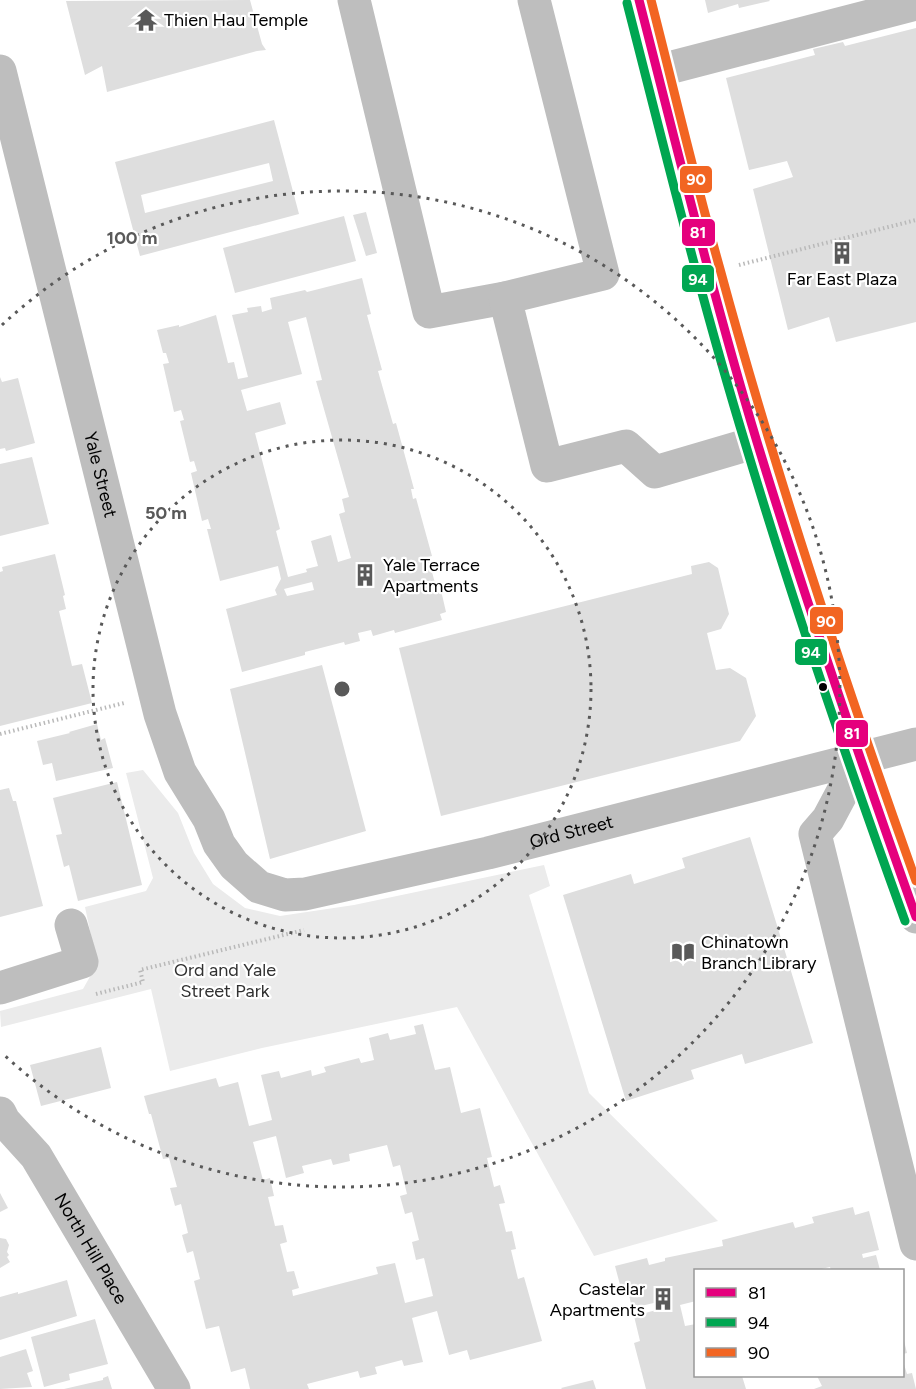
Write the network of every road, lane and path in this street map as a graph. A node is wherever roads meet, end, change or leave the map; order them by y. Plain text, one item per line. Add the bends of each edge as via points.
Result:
1 (354, 0) edge
2 (534, 0) edge
3 (639, 0) edge
4 (916, 4) edge
5 (657, 71) junction
6 (0, 72) edge
7 (916, 220) edge
8 (708, 272) junction
9 (505, 298) junction
10 (757, 442) junction
11 (156, 696) junction
12 (0, 734) edge
13 (916, 744) edge
14 (860, 759) junction
15 (234, 865) joint
16 (916, 917) edge
17 (71, 925) dead end
18 (140, 970) dead end
19 (0, 988) edge
20 (113, 990) dead end
21 (0, 1113) edge
22 (916, 1244) edge
23 (174, 1389) edge

1 - 9 street via 429,312
2 - 9 street via 603,274
3 - 5 street
4 - 5 street
5 - 8 street
6 - 11 street, Yale Street
7 - 8 path
8 - 10 street
9 - 10 street via 547,466 626,446 655,472
10 - 14 street
11 - 12 path
11 - 15 street, Yale Street via 180,772
13 - 14 street, Ord Street
14 - 15 street, Ord Street via 488,853 305,894 285,895 259,886
14 - 16 street
14 - 22 street via 828,819 815,834
17 - 19 street via 82,962
18 - 20 path via 143,982
21 - 23 street, North Hill Place via 36,1156

